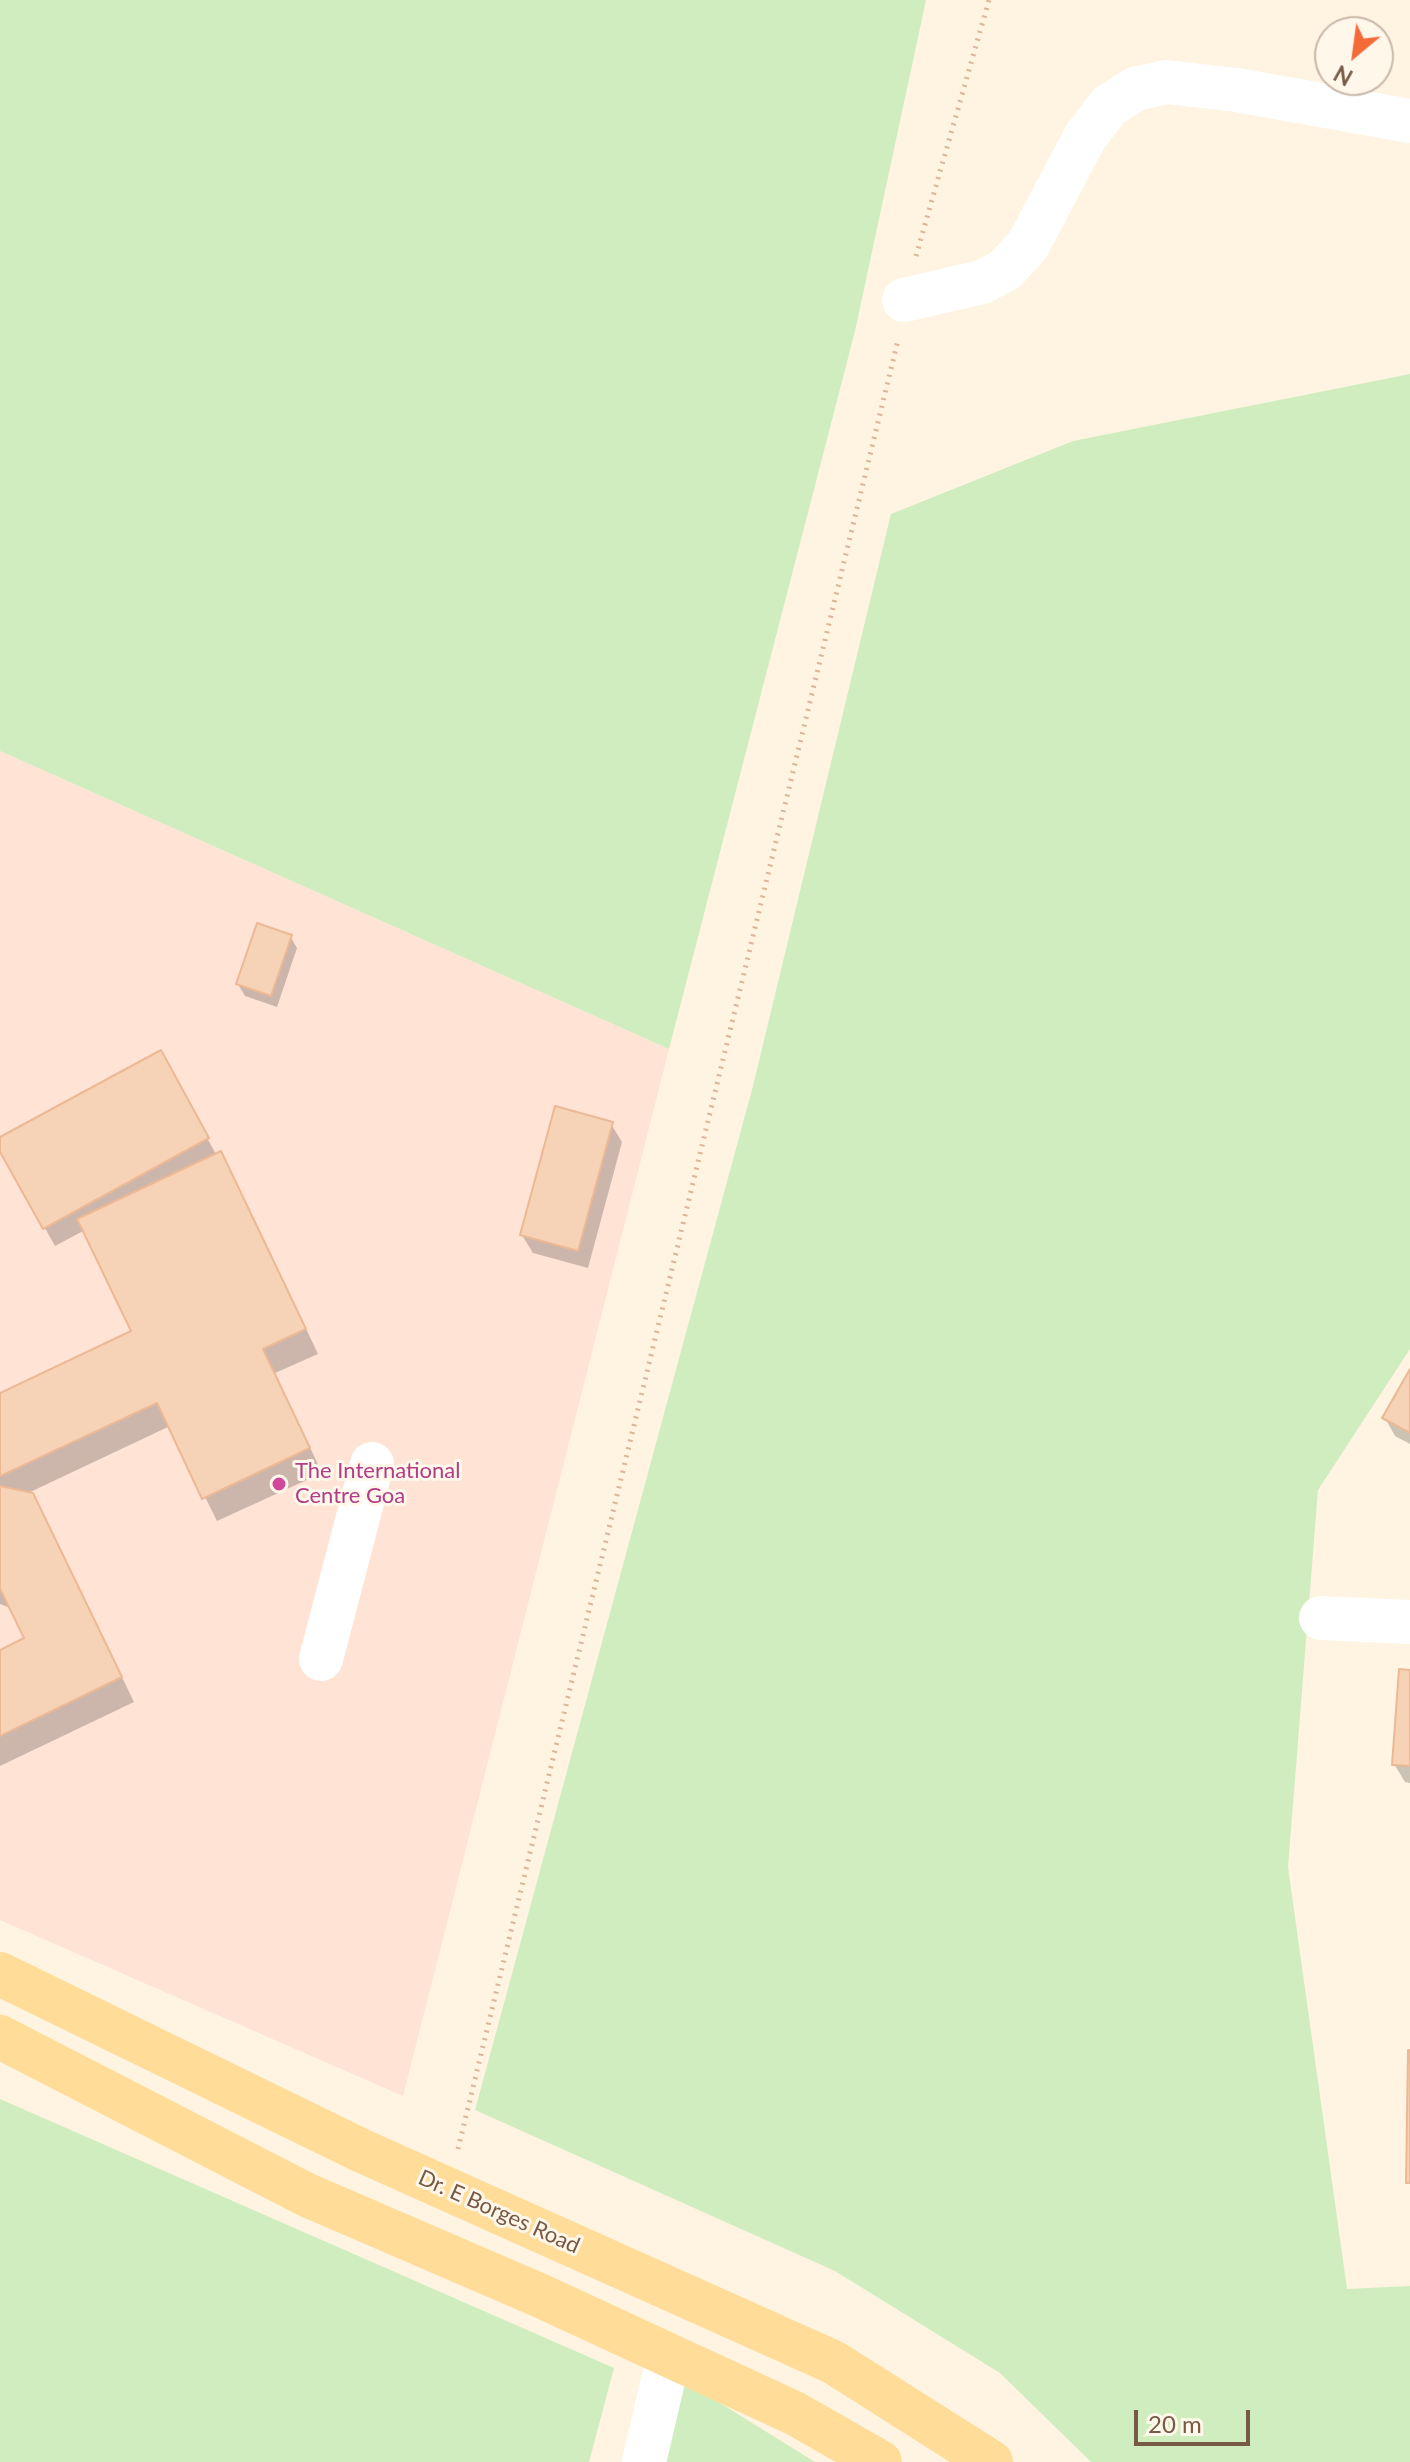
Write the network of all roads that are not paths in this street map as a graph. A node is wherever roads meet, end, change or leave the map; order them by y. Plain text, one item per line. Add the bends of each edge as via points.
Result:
1 (1410, 121) edge
2 (904, 300) road end
3 (372, 1464) dead end
4 (1321, 1618) dead end
5 (1410, 1622) edge
6 (321, 1659) dead end
7 (0, 1974) edge
8 (0, 2037) edge
9 (669, 2355) junction
10 (644, 2462) edge
11 (880, 2462) edge
12 (991, 2462) edge

1 - 2 street via 1237,90 1166,82 1135,89 1109,106 1085,137 1028,245 1005,270 982,282
3 - 6 street
4 - 5 street
7 - 12 main road, Dr. E Borges Road via 360,2150 833,2362
8 - 9 main road via 307,2195
9 - 10 street
9 - 11 main road via 796,2414

